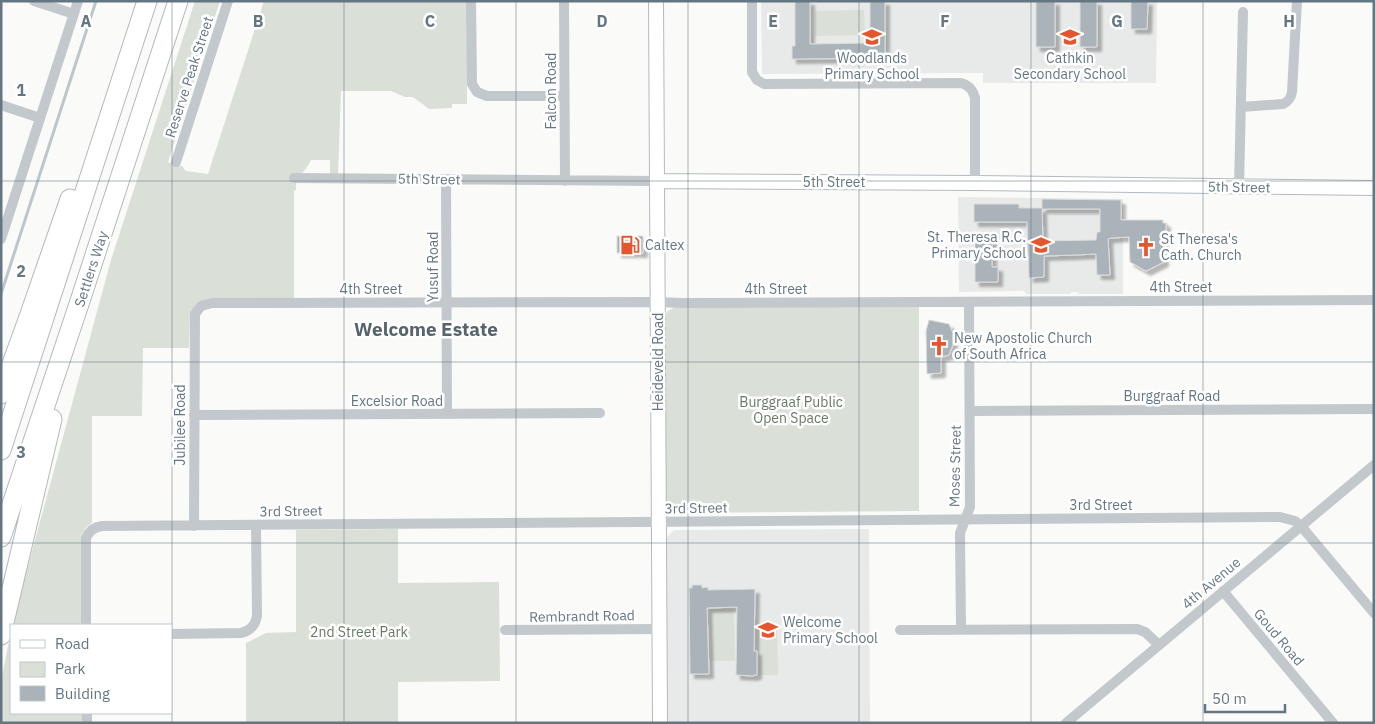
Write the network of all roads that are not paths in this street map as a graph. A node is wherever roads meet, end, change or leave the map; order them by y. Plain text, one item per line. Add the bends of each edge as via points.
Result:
1 (34, 1) edge
2 (78, 1) edge
3 (146, 1) edge
4 (178, 1) edge
5 (228, 1) edge
6 (472, 1) edge
7 (564, 1) edge
8 (656, 1) edge
9 (752, 1) edge
10 (1296, 1) edge
11 (1243, 12) dead end
12 (74, 14) junction
13 (118, 90) junction
14 (564, 96) junction
15 (1, 105) edge
16 (1241, 107) junction
17 (40, 118) junction
18 (176, 162) dead end
19 (294, 178) dead end
20 (446, 180) junction
21 (564, 181) junction
22 (657, 181) junction
23 (975, 183) junction
24 (1239, 187) junction
25 (1374, 188) edge
26 (4, 220) edge
27 (1, 239) edge
28 (1374, 300) edge
29 (80, 301) junction
30 (446, 302) junction
31 (658, 302) junction
32 (969, 302) junction
33 (194, 325) joint
34 (1, 394) edge
35 (1374, 409) edge
36 (970, 411) junction
37 (600, 413) dead end
38 (447, 414) junction
39 (194, 415) junction
40 (1, 450) edge
41 (1374, 465) edge
42 (965, 520) junction
43 (659, 522) junction
44 (256, 525) junction
45 (194, 526) junction
46 (1301, 526) junction
47 (1, 537) edge
48 (1223, 591) junction
49 (1374, 613) edge
50 (86, 624) edge
51 (659, 629) junction
52 (961, 629) junction
53 (504, 630) dead end
54 (900, 630) dead end
55 (172, 634) edge
56 (1, 635) edge
57 (1159, 645) junction
58 (660, 723) edge
59 (1066, 723) edge
60 (1333, 723) edge

1 - 12 street
2 - 12 street
3 - 13 highway
4 - 29 highway, Settlers Way
5 - 18 street, Reserve Peak Street
6 - 14 street via 472,84 477,92 488,96
7 - 14 street, Falcon Road
8 - 22 street, Heideveld Road
9 - 23 street via 752,72 760,82 961,83 970,87 975,98
10 - 16 street via 1291,97 1283,104
11 - 16 street
12 - 17 street
13 - 34 highway via 96,118
13 - 40 highway
14 - 21 street, Falcon Road
15 - 17 street
16 - 24 street
17 - 26 street
19 - 20 street, 5th Street
20 - 21 street, 5th Street
20 - 30 street, Yusuf Road
21 - 22 street, 5th Street
22 - 23 street, 5th Street
22 - 31 street, Heideveld Road
23 - 24 street, 5th Street
24 - 25 street, 5th Street
26 - 27 street
28 - 32 street, 4th Street
29 - 47 highway, Settlers Way
29 - 56 highway
30 - 31 street, 4th Street
30 - 33 street, 4th Street via 212,303 197,309
30 - 38 street, Yusuf Road
31 - 32 street, 4th Street
31 - 43 street, Heideveld Road
32 - 36 street, Moses Street
33 - 39 street, Jubilee Road
35 - 36 street, Burggraaf Road
36 - 42 street, Moses Street via 970,507
37 - 38 street, Excelsior Road
38 - 39 street, Excelsior Road
39 - 45 street, Jubilee Road
41 - 46 street, 4th Avenue
42 - 43 street, 3rd Street
42 - 46 street, 3rd Street via 1280,517
42 - 52 street, Moses Street via 960,533
43 - 44 street, 3rd Street
43 - 51 street, Heideveld Road
44 - 45 street, 3rd Street
44 - 55 street via 257,616 254,625 241,633
45 - 50 street, 3rd Street via 102,526 90,530 86,538
46 - 48 street, 4th Avenue
46 - 49 street
48 - 57 street, 4th Avenue
48 - 60 street, Goud Road
51 - 53 street, Rembrandt Road
51 - 58 street, Heideveld Road
52 - 54 street
52 - 57 street via 1136,629 1145,632
57 - 59 street, 4th Avenue

